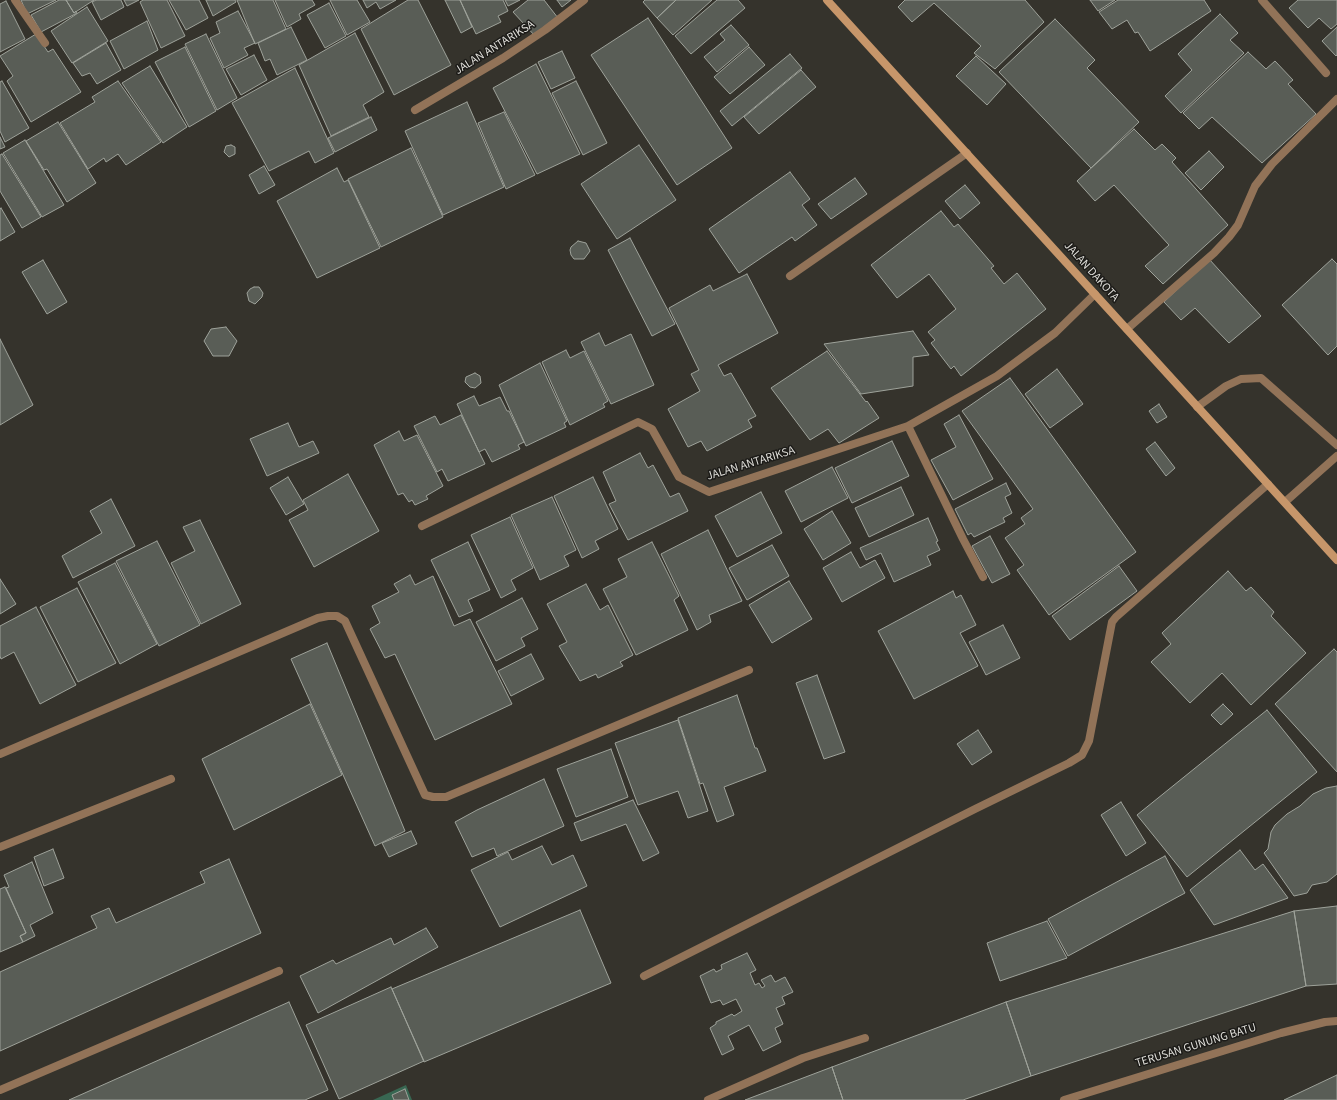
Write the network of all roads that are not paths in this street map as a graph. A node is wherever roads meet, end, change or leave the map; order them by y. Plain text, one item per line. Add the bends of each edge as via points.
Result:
1 (15, 0) edge
2 (584, 0) edge
3 (827, 0) edge
4 (1262, 0) edge
5 (45, 43) dead end
6 (1326, 73) dead end
7 (1337, 99) edge
8 (415, 110) dead end
9 (967, 154) junction
10 (790, 276) dead end
11 (1095, 294) junction
12 (1127, 329) junction
13 (1197, 407) junction
14 (908, 426) junction
15 (1337, 445) edge
16 (1337, 456) edge
17 (1268, 484) junction
18 (1284, 502) junction
19 (422, 526) dead end
20 (1337, 560) edge
21 (983, 577) dead end
22 (750, 670) dead end
23 (0, 754) edge
24 (171, 779) dead end
25 (0, 847) edge
26 (279, 971) dead end
27 (644, 976) dead end
28 (1337, 1021) edge
29 (865, 1038) dead end
30 (0, 1090) edge
31 (708, 1100) edge
32 (1064, 1100) edge

1 - 5 street
2 - 8 street, JALAN ANTARIKSA via 503,58
3 - 9 main road, JALAN DAKOTA
4 - 6 street
7 - 12 street via 1272,164 1255,186 1230,237
9 - 10 street
9 - 11 main road, JALAN DAKOTA
11 - 12 main road, JALAN DAKOTA
11 - 14 street, JALAN ANTARIKSA via 1055,332 997,376
12 - 13 main road, JALAN DAKOTA
13 - 15 street via 1226,386 1241,379 1261,378
13 - 17 main road, JALAN DAKOTA
14 - 19 street, JALAN ANTARIKSA via 709,492 679,478 652,428 638,422
14 - 21 street
16 - 18 street
17 - 18 main road, JALAN DAKOTA
17 - 27 street via 1112,622 1089,741 1082,755
18 - 20 main road, JALAN DAKOTA
22 - 23 street via 446,797 433,798 425,795 345,621 337,616 328,616 318,618
24 - 25 street
26 - 30 street
28 - 32 street, TERUSAN GUNUNG BATU via 1281,1033
29 - 31 street via 803,1058

